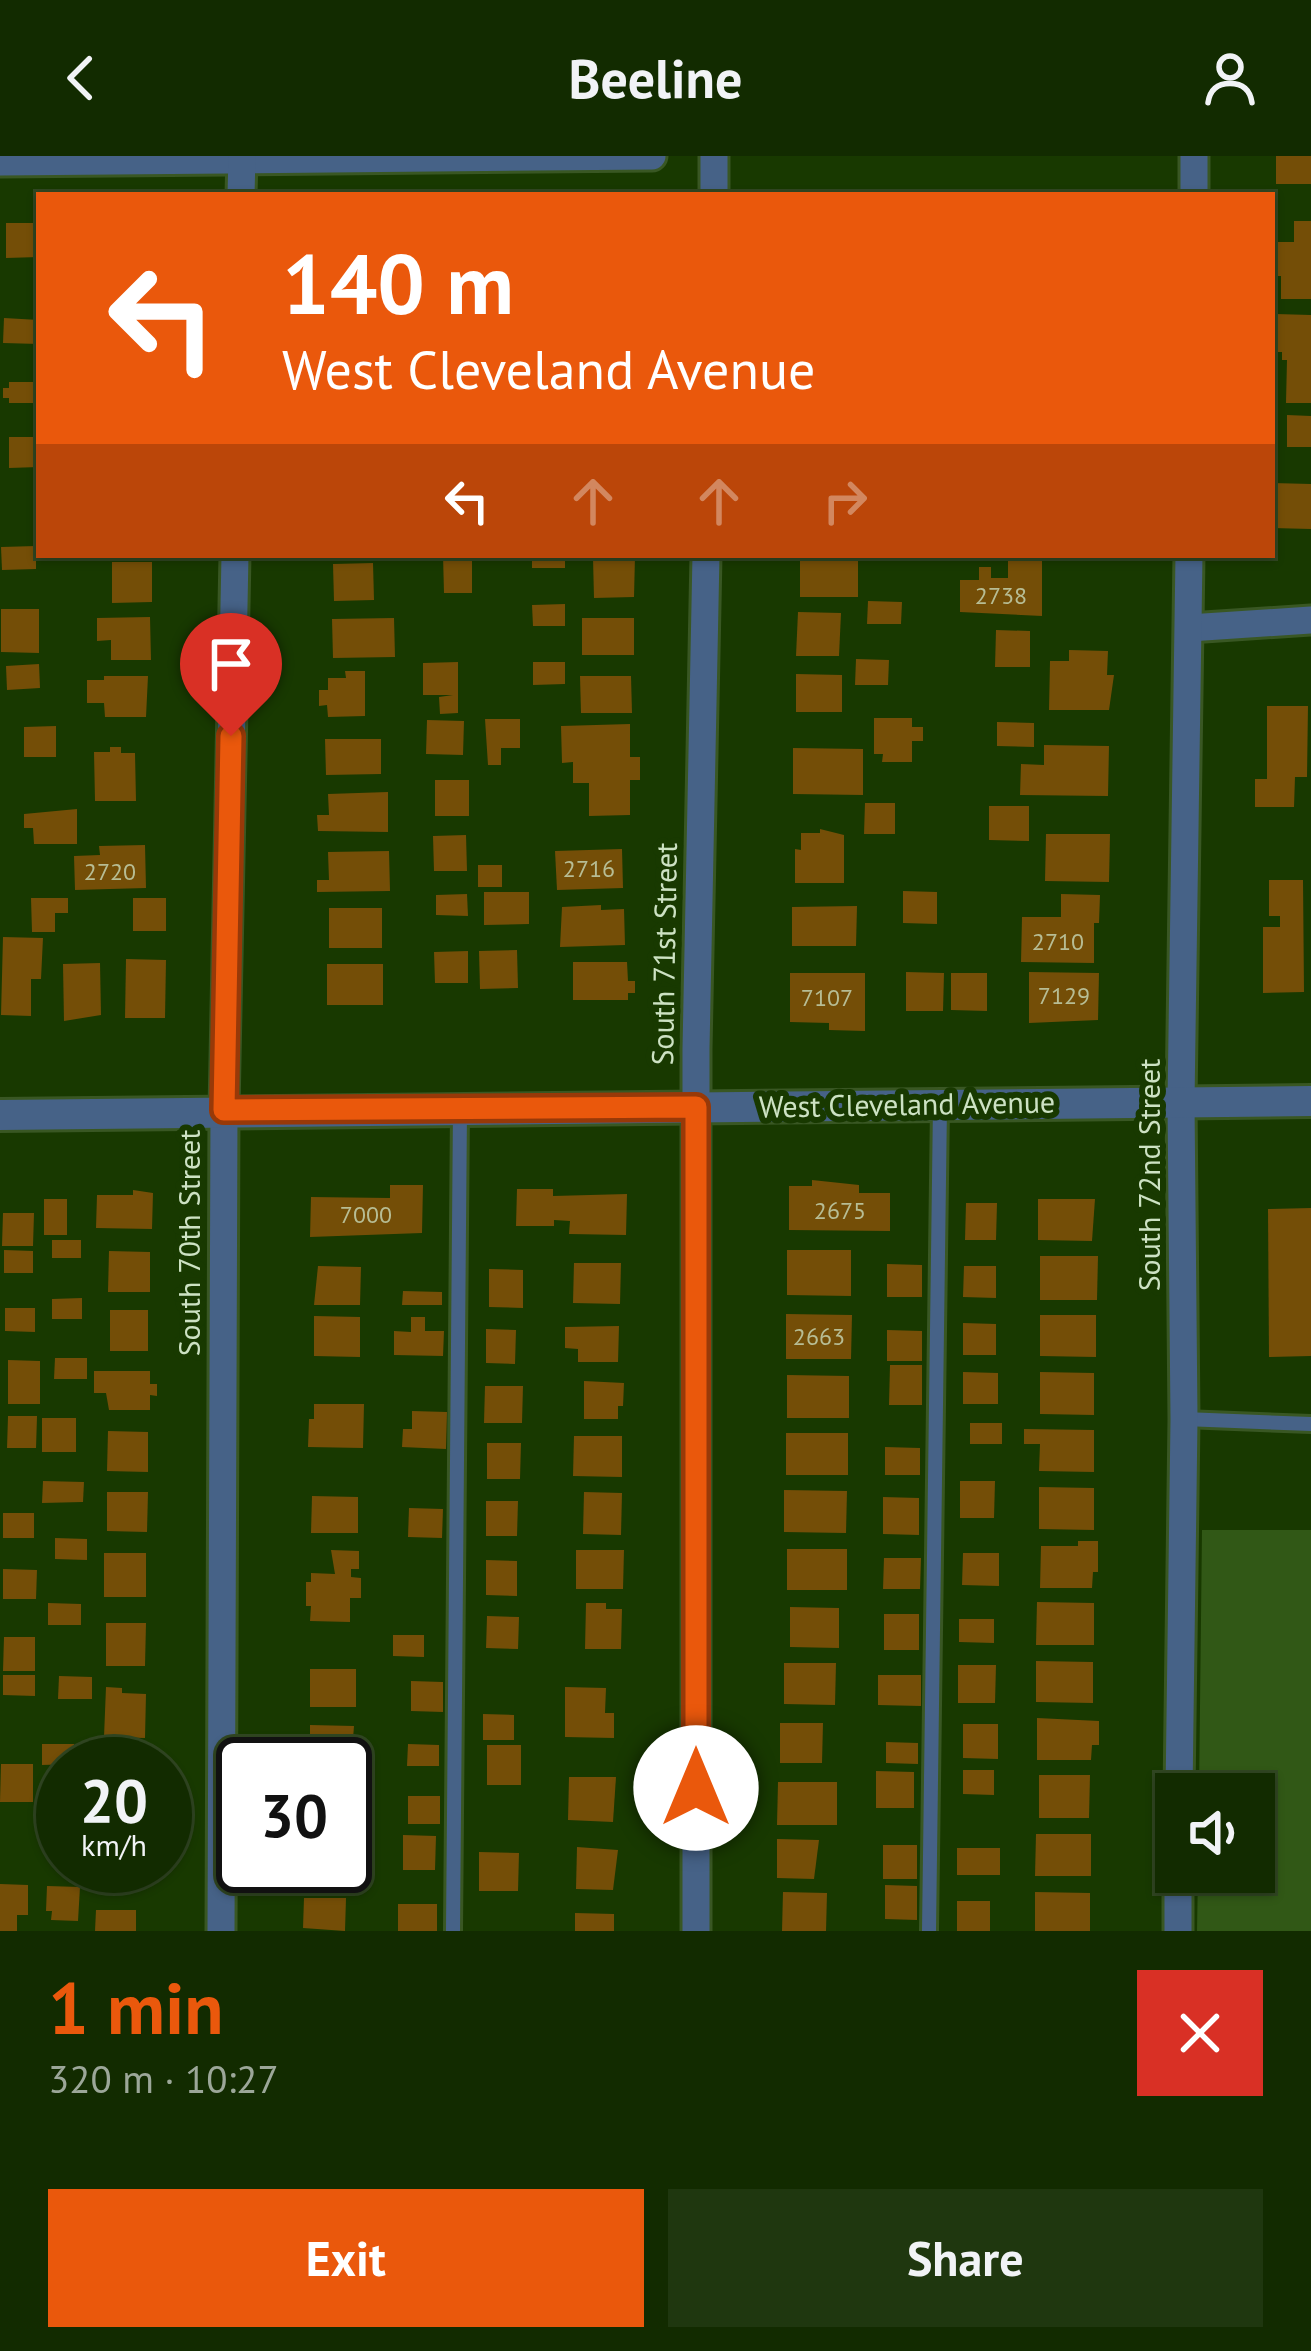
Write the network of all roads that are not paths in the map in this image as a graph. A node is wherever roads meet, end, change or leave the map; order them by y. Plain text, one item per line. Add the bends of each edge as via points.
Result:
1 (652, 156) edge
2 (714, 156) edge
3 (1194, 156) edge
4 (242, 158) edge
5 (0, 161) edge
6 (242, 192) edge
7 (714, 192) edge
8 (1194, 192) edge
9 (235, 558) edge
10 (706, 558) edge
11 (1190, 558) edge
12 (1311, 620) edge
13 (1189, 628) junction
14 (1311, 1101) edge
15 (1181, 1102) junction
16 (940, 1105) junction
17 (696, 1107) junction
18 (460, 1109) junction
19 (224, 1110) junction
20 (0, 1114) edge
21 (1184, 1419) junction
22 (1311, 1424) edge
23 (1179, 1773) edge
24 (1178, 1893) edge
25 (220, 1931) edge
26 (453, 1931) edge
27 (696, 1931) edge
28 (929, 1931) edge
29 (1178, 1931) edge

1 - 4 street
2 - 7 street
3 - 8 street
4 - 5 street
4 - 6 street
9 - 19 street, South 70th Street
10 - 17 street, South 71st Street
11 - 13 street, South 72nd Street
12 - 13 street
13 - 15 street, South 72nd Street
14 - 15 street, West Cleveland Avenue
15 - 16 street, West Cleveland Avenue
15 - 21 street, South 72nd Street
16 - 17 street, West Cleveland Avenue
16 - 28 lane
17 - 18 street, West Cleveland Avenue
17 - 27 street, South 71st Street
18 - 19 street, West Cleveland Avenue
18 - 26 lane
19 - 20 street, West Cleveland Avenue
19 - 25 street, South 70th Street
21 - 22 lane
21 - 23 street, South 72nd Street
24 - 29 street

